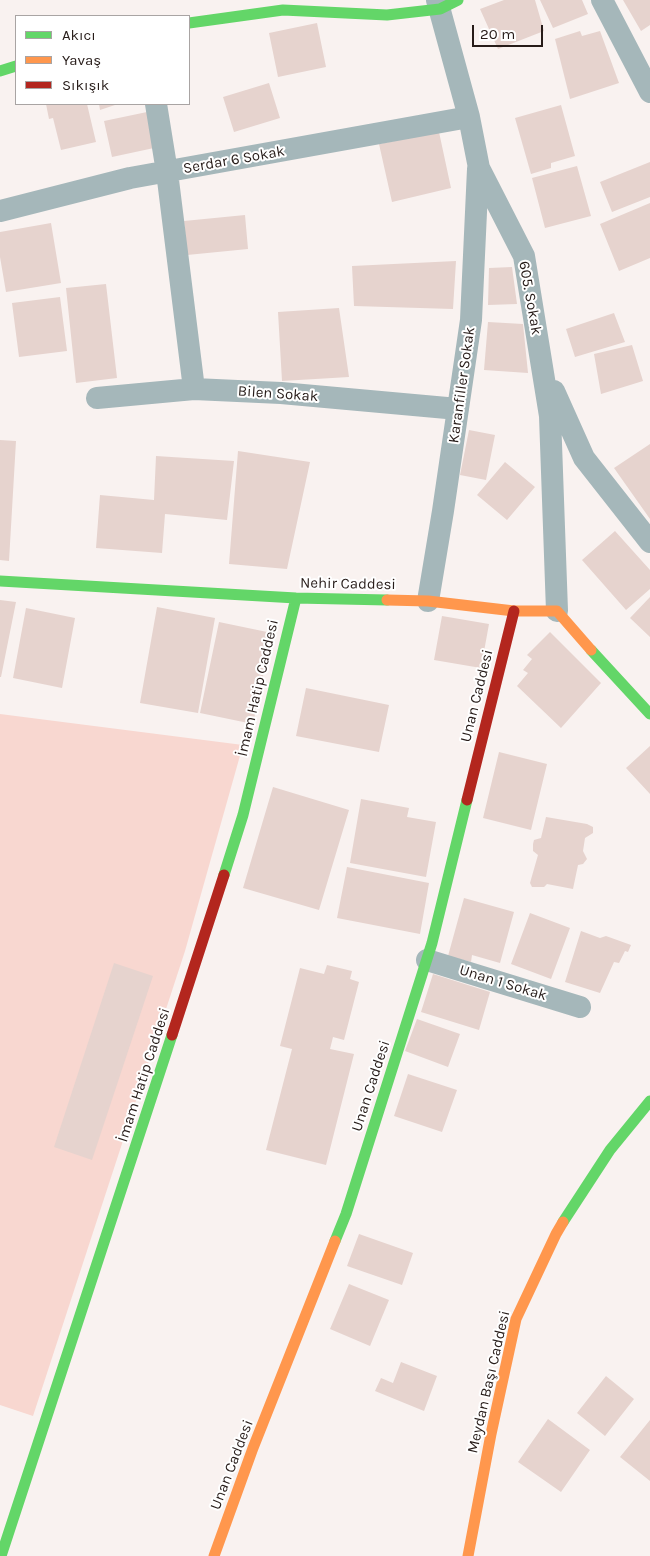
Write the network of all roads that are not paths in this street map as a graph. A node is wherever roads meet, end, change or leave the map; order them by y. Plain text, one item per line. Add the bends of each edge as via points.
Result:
1 (602, 0) edge
2 (445, 3) edge
3 (190, 23) edge
4 (15, 66) edge
5 (0, 71) edge
6 (650, 92) edge
7 (156, 105) edge
8 (469, 117) junction
9 (478, 168) junction
10 (167, 172) junction
11 (0, 210) edge
12 (542, 365) junction
13 (194, 389) junction
14 (97, 398) dead end
15 (458, 409) junction
16 (650, 542) edge
17 (0, 581) edge
18 (296, 598) junction
19 (428, 601) junction
20 (514, 610) junction
21 (557, 611) junction
22 (650, 714) edge
23 (427, 960) junction
24 (580, 1006) dead end
25 (649, 1105) edge
26 (0, 1556) edge
27 (214, 1556) edge
28 (468, 1556) edge

1 - 6 street
2 - 3 street via 387,15 283,10
2 - 8 street, 605. Sokak
4 - 5 street
7 - 10 street
8 - 9 street, 605. Sokak
8 - 10 street, Serdar 6 Sokak
9 - 12 street, 605. Sokak via 524,256
9 - 15 street, Karanfiller Sokak via 471,320
10 - 11 street, Serdar 6 Sokak
10 - 13 street
12 - 16 street via 584,458
12 - 21 street, 605. Sokak via 550,416
13 - 14 street, Bilen Sokak
13 - 15 street, Bilen Sokak via 281,393
15 - 19 street, Karanfiller Sokak
17 - 18 street, Nehir Caddesi
18 - 19 street, Nehir Caddesi
18 - 26 street, İmam Hatip Caddesi via 243,815 116,1212
19 - 20 street, Nehir Caddesi
20 - 21 street, Nehir Caddesi
20 - 23 street, Unan Caddesi
21 - 22 street
23 - 24 street, Unan 1 Sokak
23 - 27 street, Unan Caddesi via 346,1214 253,1448
25 - 28 street, Meydan Başı Caddesi via 610,1150 556,1234 516,1319

